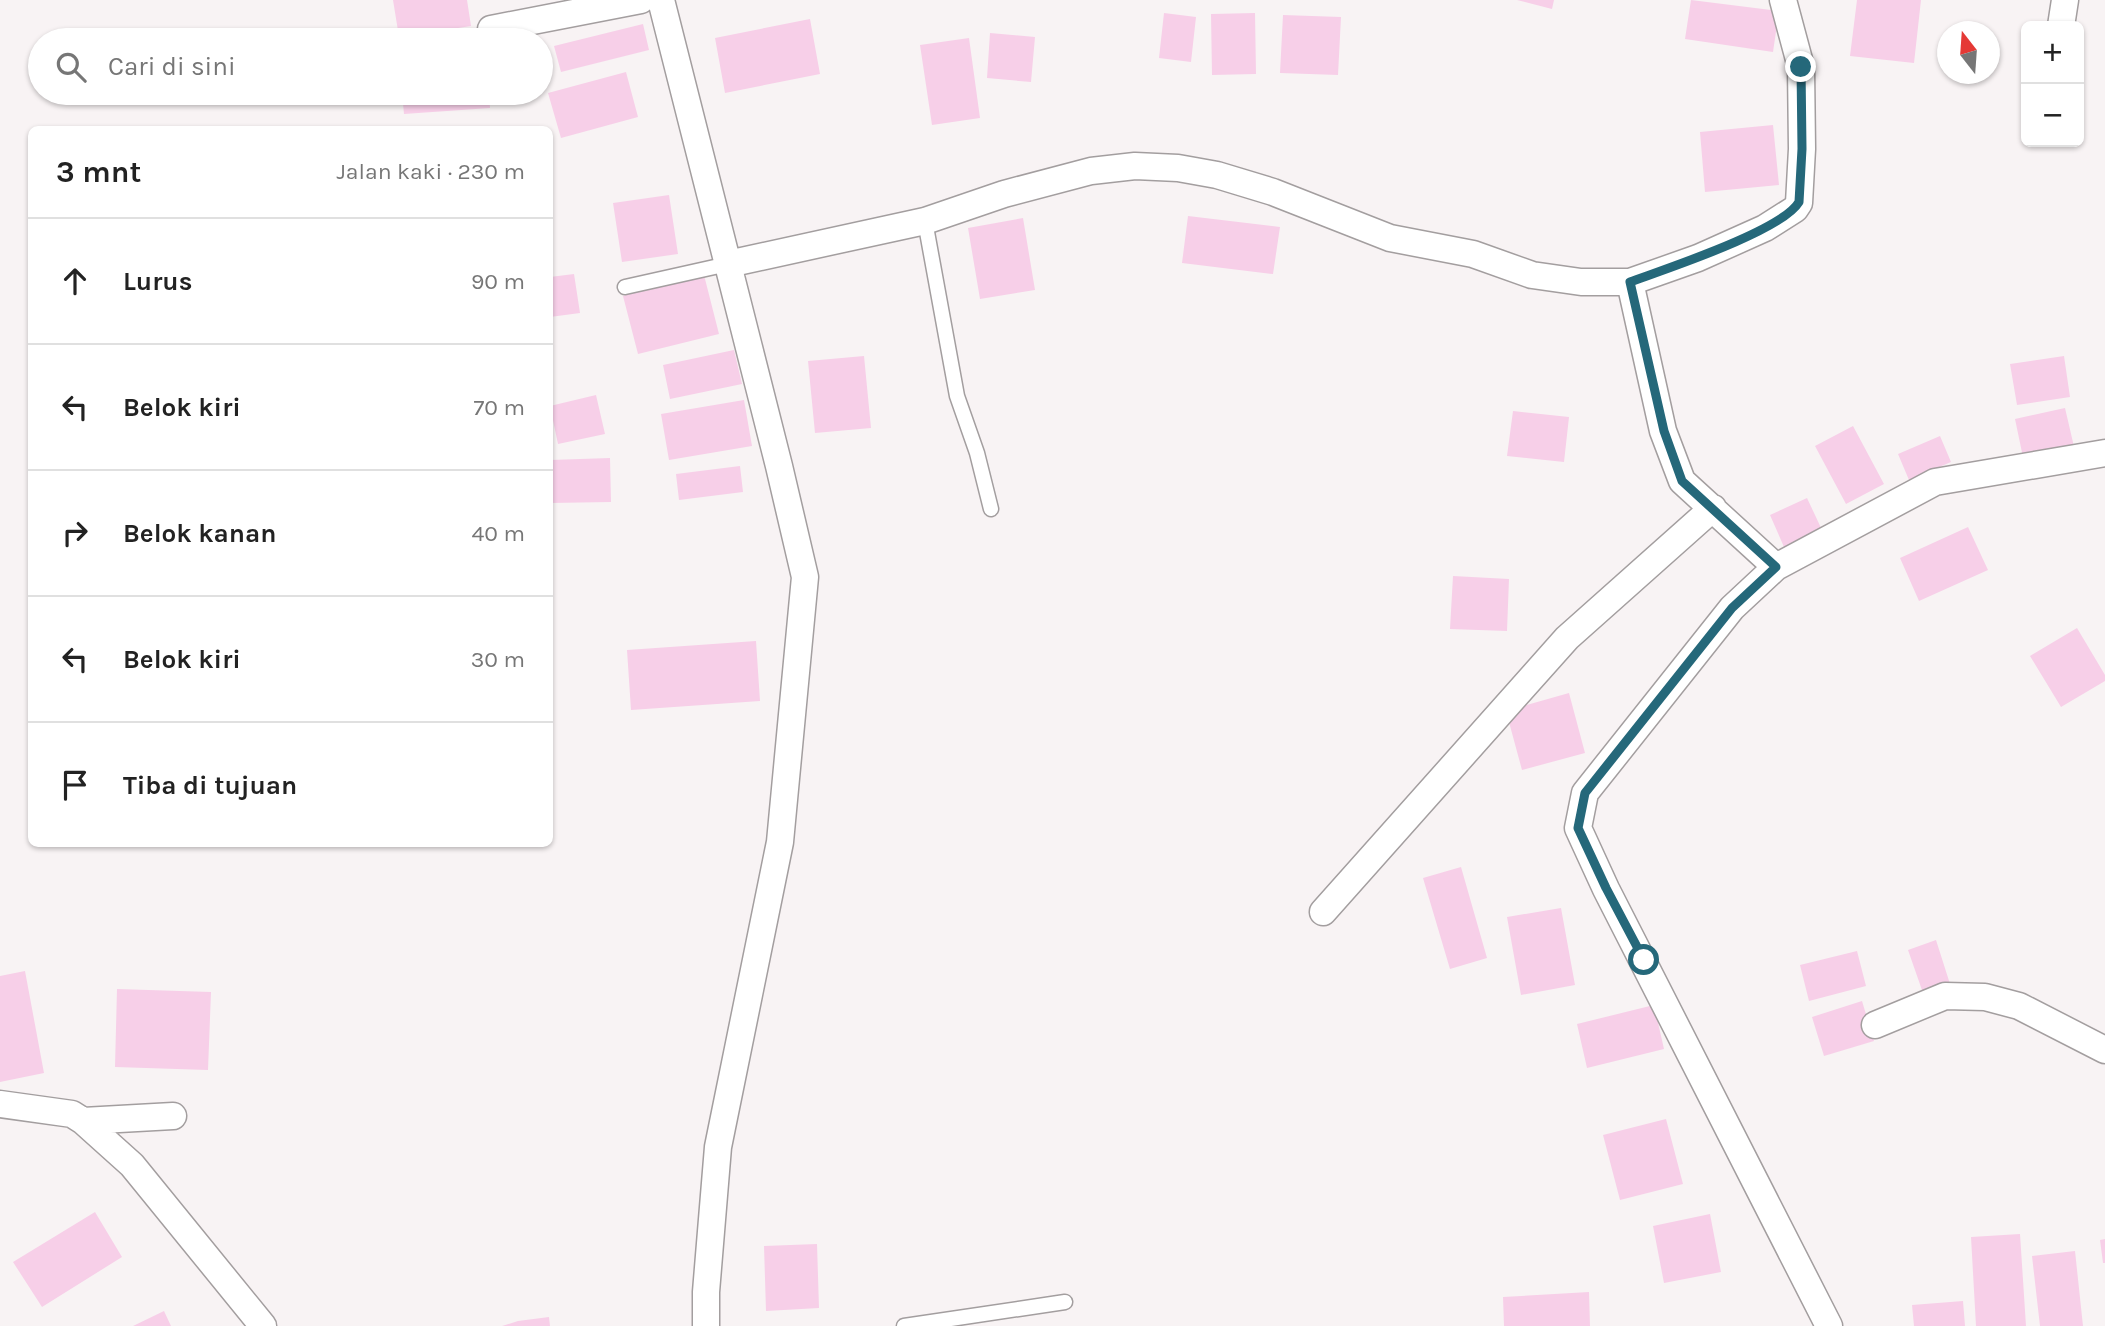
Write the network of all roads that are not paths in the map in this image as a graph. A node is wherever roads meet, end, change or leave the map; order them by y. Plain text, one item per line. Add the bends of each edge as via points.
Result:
1 (641, 0) edge
2 (661, 0) edge
3 (1783, 0) edge
4 (2066, 0) edge
5 (2062, 21) edge
6 (496, 28) edge
7 (925, 221) junction
8 (728, 264) junction
9 (1630, 282) junction
10 (625, 287) dead end
11 (2105, 453) edge
12 (1713, 508) junction
13 (991, 509) dead end
14 (1776, 567) junction
15 (1323, 912) dead end
16 (1875, 1025) dead end
17 (2105, 1050) edge
18 (0, 1104) edge
19 (173, 1116) dead end
20 (83, 1121) junction
21 (1065, 1302) dead end
22 (263, 1326) edge
23 (706, 1326) edge
24 (904, 1326) edge
25 (1829, 1326) edge

1 - 6 street
2 - 8 street
3 - 9 street via 1801,67 1799,202 1765,228
4 - 5 street
7 - 8 street
7 - 9 street via 1091,171 1178,168 1273,192 1390,238 1473,254 1532,275
7 - 13 lane via 957,396
8 - 10 lane
8 - 23 street via 805,577 780,842 718,1147
9 - 12 street via 1664,431 1682,481
11 - 14 street via 1935,482
12 - 14 street
12 - 15 street via 1567,638
14 - 25 street via 1732,608 1585,793 1578,828
16 - 17 street via 1945,996 1985,997 2019,1006
18 - 20 street via 72,1114
19 - 20 street
20 - 22 street via 132,1166
21 - 24 lane

